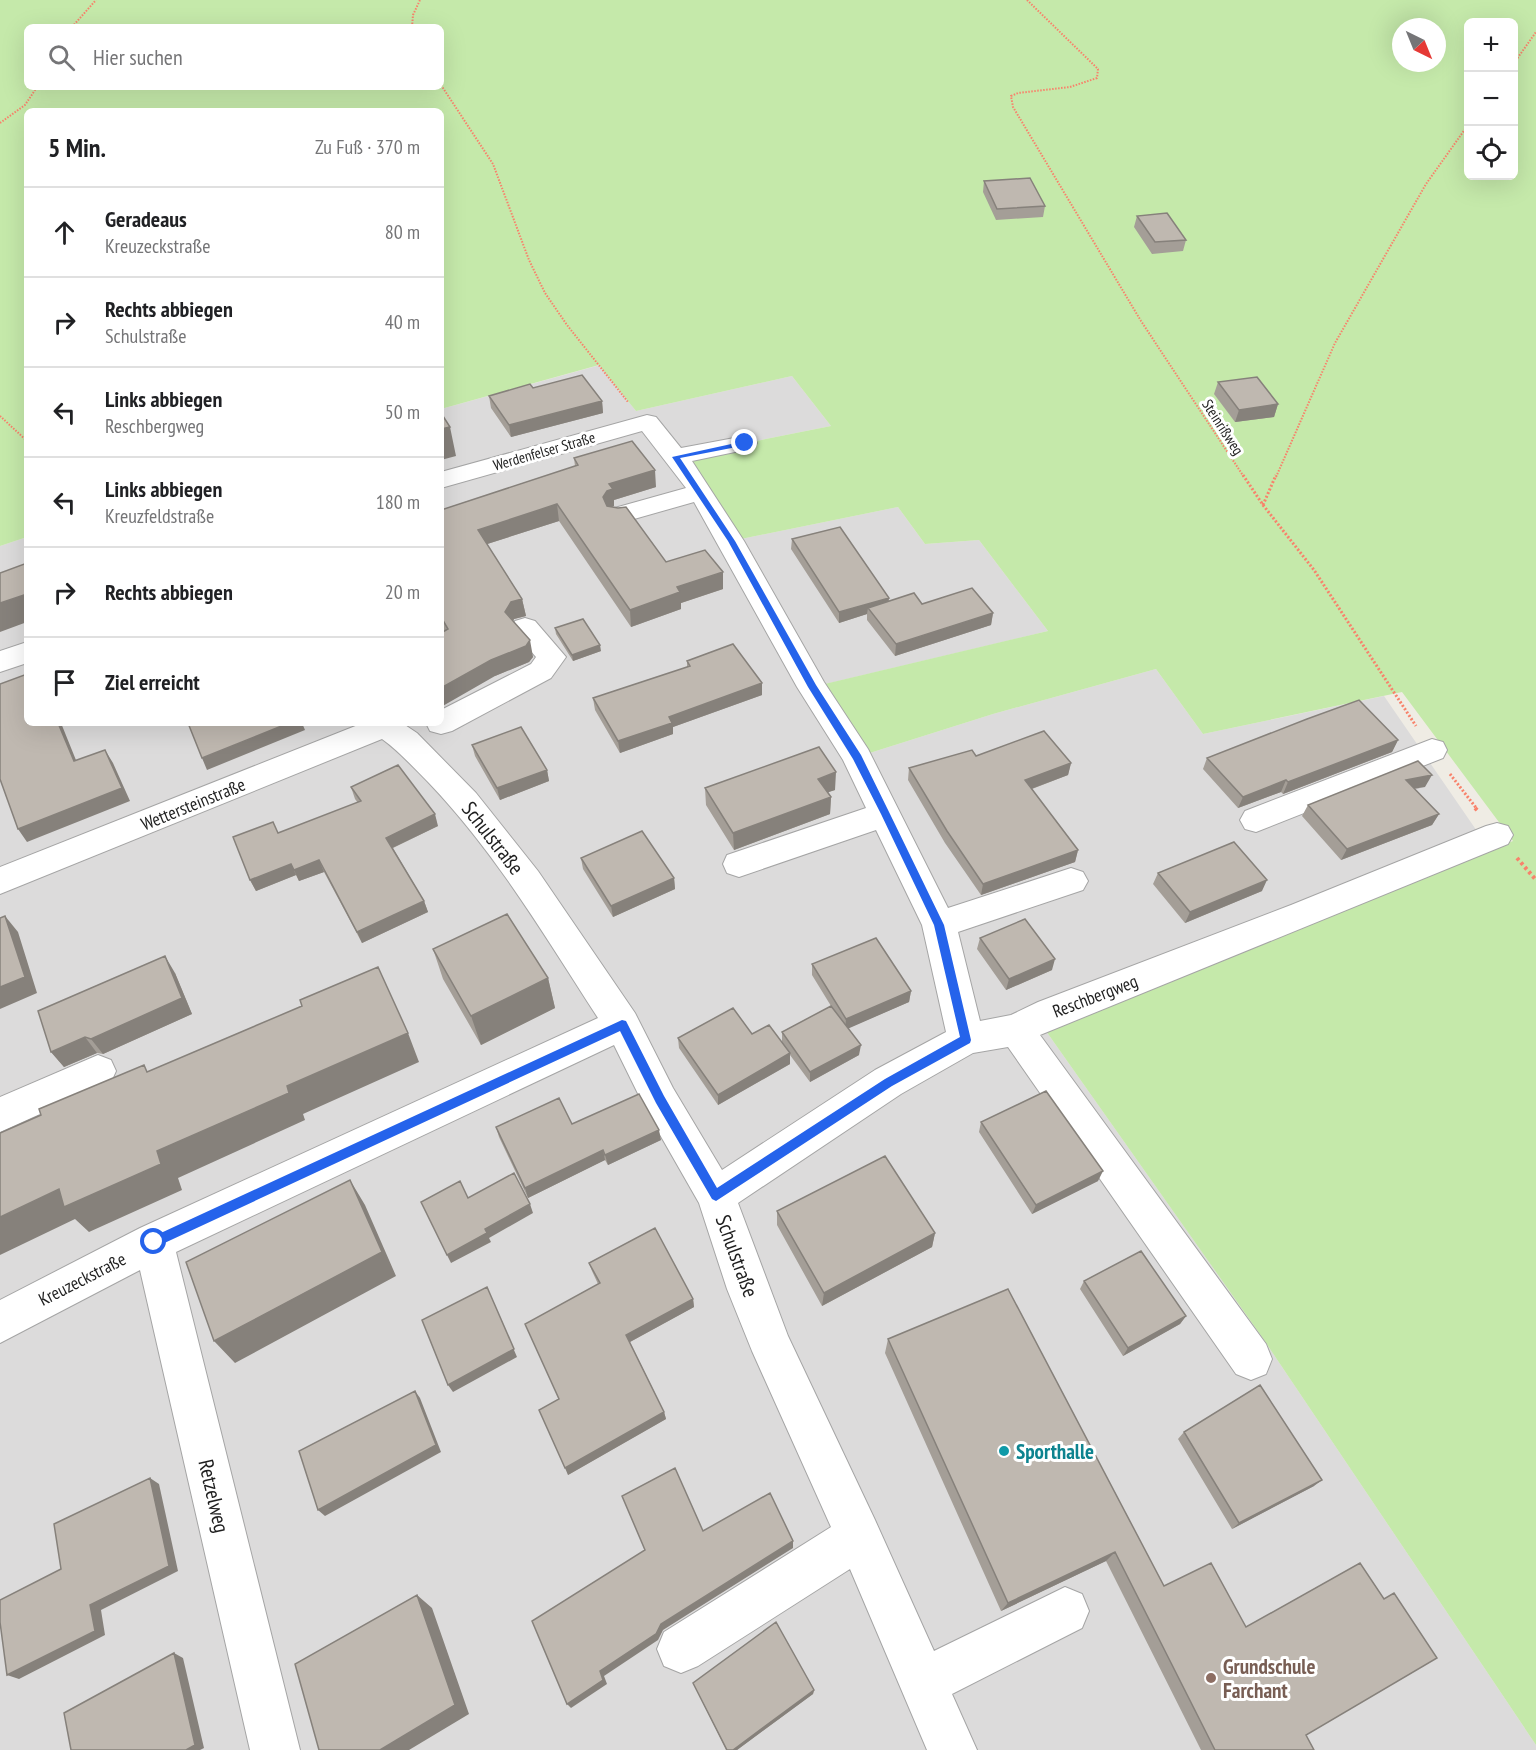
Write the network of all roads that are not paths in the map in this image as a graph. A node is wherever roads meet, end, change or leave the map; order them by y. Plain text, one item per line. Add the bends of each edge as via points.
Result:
1 (745, 443) dead end
2 (676, 457) junction
3 (444, 479) edge
4 (701, 492) junction
5 (620, 515) edge
6 (525, 628) dead end
7 (24, 653) edge
8 (0, 662) edge
9 (444, 721) edge
10 (420, 726) edge
11 (391, 730) edge
12 (1432, 750) road end
13 (886, 814) junction
14 (1256, 820) dead end
15 (1497, 835) road end
16 (739, 864) dead end
17 (0, 881) edge
18 (1071, 881) dead end
19 (939, 925) junction
20 (622, 1024) junction
21 (1016, 1030) junction
22 (966, 1040) junction
23 (98, 1071) dead end
24 (0, 1115) edge
25 (716, 1196) junction
26 (154, 1242) junction
27 (0, 1322) edge
28 (1251, 1359) dead end
29 (859, 1536) junction
30 (1065, 1611) dead end
31 (681, 1649) dead end
32 (924, 1682) junction
33 (274, 1750) edge
34 (952, 1750) edge

1 - 2 street
2 - 3 street, Werdenfelser Straße via 647,422
2 - 4 street
4 - 5 street
4 - 13 street via 857,757
6 - 9 street, Wettersteinstraße via 552,657 541,671
7 - 8 street
10 - 11 street, Wettersteinstraße
11 - 17 street, Wettersteinstraße
11 - 20 street, Schulstraße via 465,801 526,880
12 - 14 street
13 - 16 street
13 - 19 street
15 - 21 street, Reschbergweg
18 - 19 street
19 - 22 street
20 - 25 street, Schulstraße via 660,1100
20 - 26 street, Kreuzeckstraße
21 - 22 street, Reschbergweg
21 - 28 street
22 - 25 street, Reschbergweg via 888,1082
23 - 24 street
25 - 29 street, Schulstraße via 773,1351
26 - 27 street, Kreuzeckstraße
26 - 33 street, Retzelweg
29 - 31 street
29 - 32 street, Schulstraße
30 - 32 street
32 - 34 street, Schulstraße

